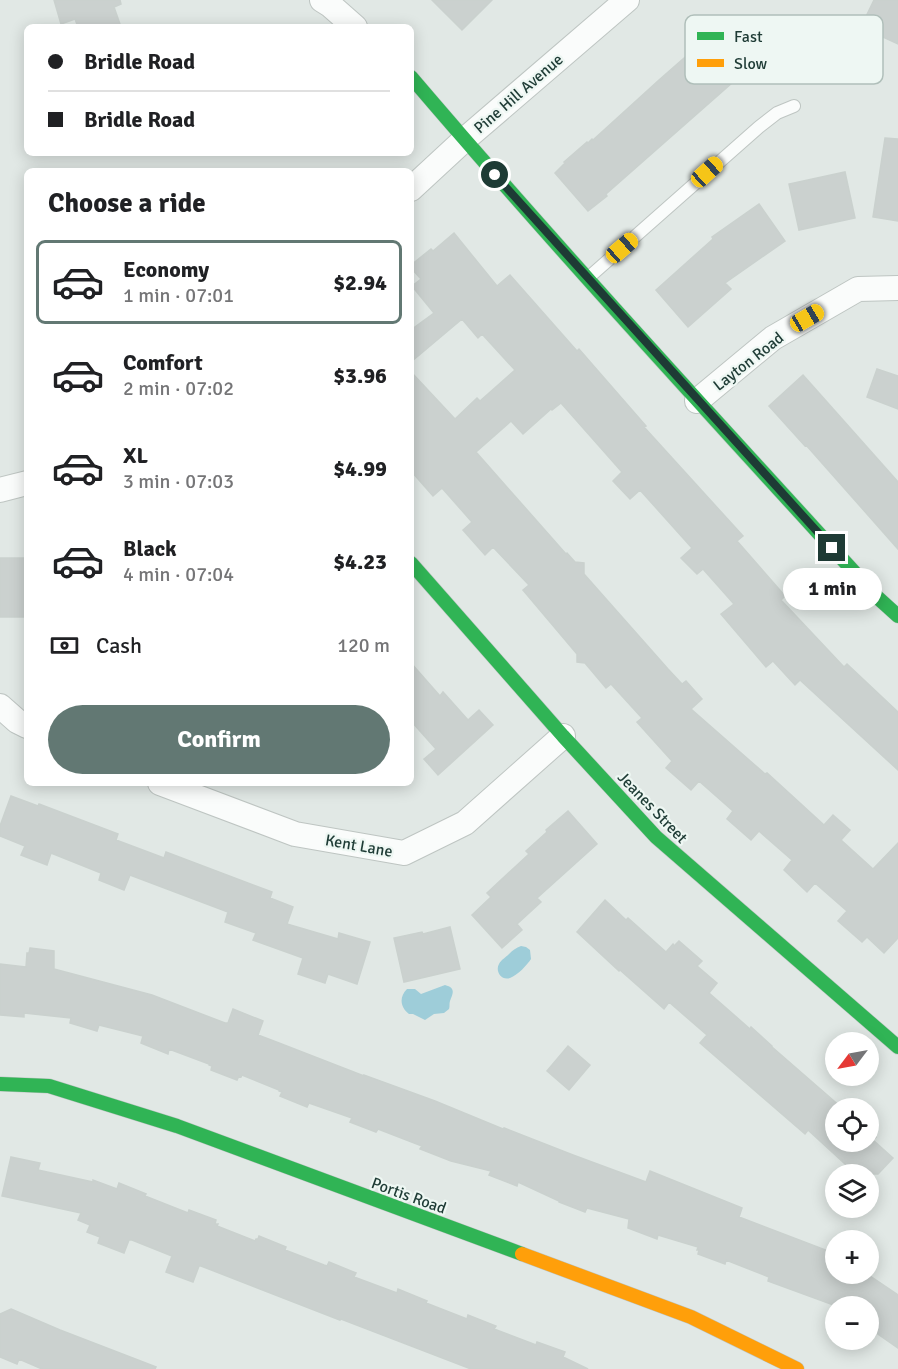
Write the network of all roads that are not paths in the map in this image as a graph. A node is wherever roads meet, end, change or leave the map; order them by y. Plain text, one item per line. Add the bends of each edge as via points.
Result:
1 (321, 0) edge
2 (627, 0) edge
3 (352, 24) edge
4 (414, 82) edge
5 (794, 105) dead end
6 (464, 140) junction
7 (414, 186) edge
8 (587, 278) junction
9 (898, 288) edge
10 (698, 401) junction
11 (24, 484) edge
12 (0, 490) edge
13 (414, 565) edge
14 (898, 616) edge
15 (0, 706) edge
16 (24, 724) edge
17 (563, 736) junction
18 (168, 786) edge
19 (895, 1039) edge
20 (0, 1084) edge
21 (797, 1369) edge

1 - 3 street
2 - 6 street, Pine Hill Avenue
4 - 6 street
5 - 8 lane via 759,127
6 - 7 street, Pine Hill Avenue
6 - 8 street
8 - 10 street
9 - 10 street, Layton Road via 858,288 773,338
10 - 14 street
11 - 12 street
13 - 17 street, Jeanes Street
15 - 16 street
17 - 18 street, Kent Lane via 465,823 404,853 296,834
17 - 19 street, Jeanes Street via 656,837
20 - 21 street, Portis Road via 49,1086 177,1126 691,1317

